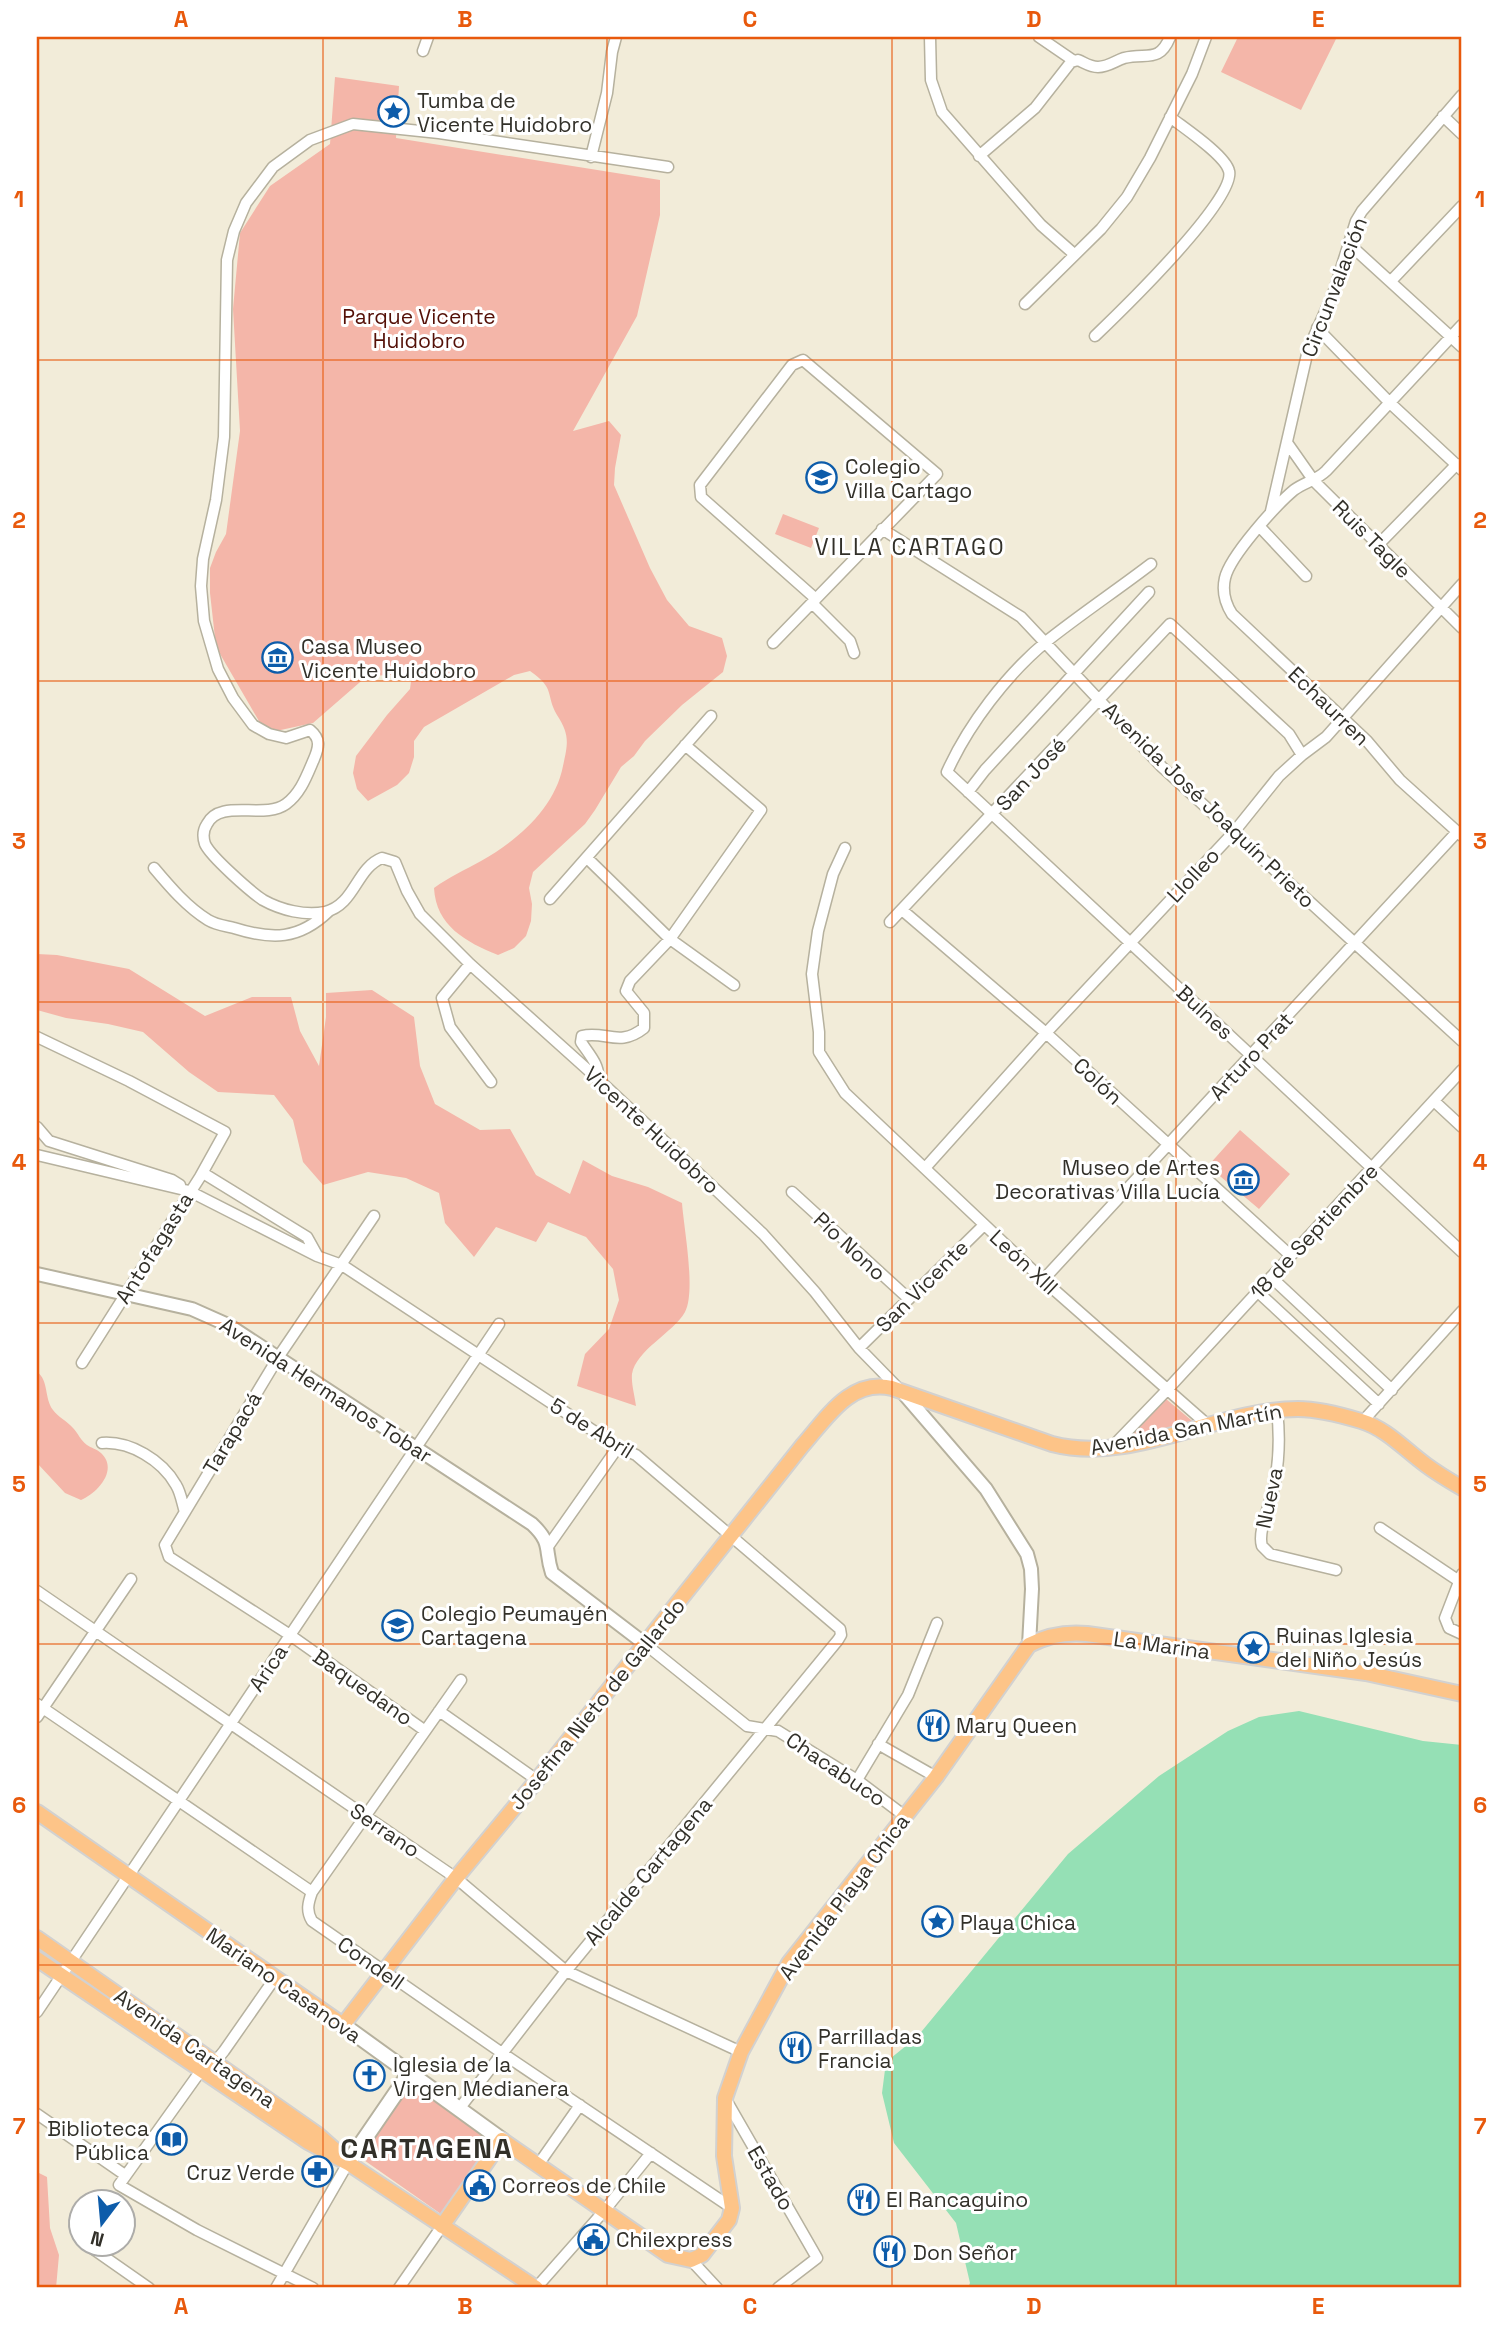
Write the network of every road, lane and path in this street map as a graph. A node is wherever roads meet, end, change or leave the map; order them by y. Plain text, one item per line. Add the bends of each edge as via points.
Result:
1 (428, 37) edge
2 (616, 37) edge
3 (930, 37) edge
4 (1039, 37) edge
5 (1170, 37) edge
6 (1206, 37) edge
7 (422, 51) dead end
8 (1074, 61) junction
9 (1462, 95) edge
10 (1443, 116) junction
11 (1170, 117) junction
12 (1462, 134) edge
13 (979, 156) junction
14 (591, 157) junction
15 (668, 167) dead end
16 (1462, 206) edge
17 (1348, 243) junction
18 (1074, 254) junction
19 (1391, 281) junction
20 (1025, 303) dead end
21 (1462, 325) edge
22 (1317, 328) junction
23 (1095, 335) dead end
24 (1451, 337) junction
25 (1462, 347) edge
26 (1390, 403) junction
27 (1288, 444) junction
28 (1460, 467) edge
29 (1314, 481) junction
30 (1271, 511) junction
31 (1260, 527) junction
32 (882, 529) junction
33 (1378, 545) junction
34 (1151, 564) dead end
35 (1306, 576) dead end
36 (1462, 584) edge
37 (1149, 592) dead end
38 (814, 601) junction
39 (1441, 607) junction
40 (1462, 628) edge
41 (1046, 642) junction
42 (773, 643) dead end
43 (854, 653) dead end
44 (1074, 673) junction
45 (1098, 701) junction
46 (711, 716) dead end
47 (1343, 718) junction
48 (685, 745) junction
49 (1302, 755) junction
50 (968, 792) junction
51 (993, 814) junction
52 (1234, 832) junction
53 (1460, 834) edge
54 (845, 848) dead end
55 (587, 858) junction
56 (154, 868) dead end
57 (550, 899) dead end
58 (902, 910) junction
59 (330, 911) junction
60 (890, 922) dead end
61 (670, 939) junction
62 (1130, 943) junction
63 (1355, 943) junction
64 (470, 964) junction
65 (734, 985) dead end
66 (1046, 1033) junction
67 (37, 1037) edge
68 (1462, 1041) edge
69 (1252, 1055) junction
70 (1462, 1070) edge
71 (598, 1079) junction
72 (491, 1082) dead end
73 (1434, 1101) junction
74 (37, 1127) edge
75 (1462, 1127) edge
76 (1168, 1145) junction
77 (37, 1155) edge
78 (925, 1168) junction
79 (1373, 1168) junction
80 (203, 1173) junction
81 (190, 1191) junction
82 (792, 1192) dead end
83 (374, 1216) dead end
84 (984, 1225) junction
85 (1462, 1252) edge
86 (1290, 1255) junction
87 (317, 1256) junction
88 (342, 1265) junction
89 (37, 1274) edge
90 (1271, 1277) junction
91 (1043, 1280) junction
92 (1258, 1292) junction
93 (126, 1293) junction
94 (909, 1299) junction
95 (1462, 1311) edge
96 (499, 1324) dead end
97 (859, 1348) junction
98 (478, 1355) junction
99 (279, 1356) junction
100 (82, 1363) dead end
101 (857, 1390) joint
102 (1392, 1390) junction
103 (1166, 1391) junction
104 (905, 1395) junction
105 (1379, 1404) junction
106 (1277, 1411) junction
107 (1363, 1421) junction
108 (1209, 1426) junction
109 (102, 1443) dead end
110 (416, 1447) junction
111 (618, 1447) junction
112 (1112, 1447) junction
113 (1462, 1488) edge
114 (185, 1512) junction
115 (1380, 1528) dead end
116 (732, 1535) junction
117 (549, 1545) junction
118 (1336, 1570) dead end
119 (1461, 1578) edge
120 (131, 1579) dead end
121 (37, 1591) edge
122 (937, 1623) dead end
123 (95, 1632) junction
124 (1462, 1634) edge
125 (289, 1635) junction
126 (841, 1635) joint
127 (645, 1644) junction
128 (1029, 1645) junction
129 (461, 1680) dead end
130 (1462, 1695) edge
131 (39, 1710) edge
132 (439, 1711) junction
133 (230, 1724) junction
134 (766, 1729) junction
135 (424, 1730) junction
136 (878, 1744) junction
137 (936, 1777) junction
138 (537, 1780) junction
139 (857, 1780) junction
140 (178, 1801) junction
141 (37, 1812) edge
142 (365, 1816) junction
143 (906, 1816) junction
144 (128, 1875) junction
145 (456, 1878) junction
146 (312, 1892) junction
147 (37, 1938) edge
148 (37, 1959) edge
149 (70, 1961) junction
150 (566, 1971) junction
151 (384, 1973) junction
152 (61, 1976) junction
153 (275, 1978) junction
154 (37, 2012) edge
155 (343, 2025) junction
156 (741, 2052) junction
157 (502, 2053) junction
158 (215, 2062) junction
159 (203, 2072) junction
160 (409, 2074) junction
161 (726, 2098) junction
162 (580, 2105) junction
163 (459, 2109) junction
164 (37, 2114) edge
165 (502, 2140) junction
166 (651, 2153) junction
167 (348, 2163) junction
168 (538, 2165) junction
169 (125, 2175) junction
170 (732, 2208) junction
171 (604, 2211) junction
172 (442, 2226) junction
173 (105, 2258) edge
174 (691, 2260) junction
175 (285, 2274) junction
176 (149, 2288) edge
177 (276, 2288) edge
178 (313, 2288) edge
179 (399, 2288) edge
180 (536, 2288) edge
181 (717, 2288) edge
182 (778, 2288) edge

1 - 7 street
2 - 14 street
3 - 13 street via 931,80 937,102
4 - 8 street
5 - 8 street via 1164,49 1150,57 1124,58 1098,67
6 - 11 street
8 - 13 street via 1035,108
9 - 10 street, Circunvalación
10 - 12 street
10 - 17 street, Circunvalación via 1362,211
11 - 18 street via 1127,197
11 - 23 street via 1226,163 1229,182 1171,259
13 - 18 street via 1041,225
14 - 15 street
14 - 59 street via 354,124 297,148 273,167 246,203 234,230 227,260 224,437 203,559 204,621 218,669 248,719 277,737 310,730 318,743 303,785 286,804 215,814 207,822 205,842 238,880 263,900 303,913
16 - 19 street
17 - 19 street
17 - 22 street, Circunvalación via 1333,295
18 - 20 street
19 - 24 street
21 - 24 street
22 - 26 street
22 - 27 street, Circunvalación via 1298,388
24 - 25 street
24 - 26 street
26 - 28 street
26 - 29 street
27 - 29 street, Ruis Tagle
27 - 30 street, Circunvalación
28 - 33 street
29 - 30 street via 1296,489
29 - 33 street, Ruis Tagle
30 - 31 street
31 - 35 street
31 - 47 street, Echaurren via 1225,576 1226,602 1232,614
32 - 38 street
32 - 38 street via 937,474 803,360 792,365 700,485 701,497
32 - 41 street, Avenida José Joaquín Prieto via 1021,617
33 - 39 street, Ruis Tagle
34 - 41 street
36 - 39 street, Llolleo
37 - 44 street
38 - 42 street
38 - 43 street via 850,641
39 - 40 street, Ruis Tagle
39 - 47 street, Llolleo
41 - 44 street, Avenida José Joaquín Prieto
41 - 50 street, Bulnes via 1013,675 960,742 947,772
44 - 45 street, Avenida José Joaquín Prieto
44 - 50 street
45 - 49 street, San José via 1170,624 1289,734
45 - 51 street, San José
45 - 52 street, Avenida José Joaquín Prieto
46 - 48 street
47 - 49 street, Llolleo
47 - 53 street, Echaurren via 1400,780
48 - 55 street
48 - 61 street via 761,810
49 - 52 street, Llolleo
50 - 51 street, Bulnes
51 - 58 street, San José
51 - 62 street, Bulnes
52 - 62 street, Llolleo
52 - 63 street, Avenida José Joaquín Prieto
53 - 63 street, Arturo Prat
54 - 78 street, León XIII via 833,874 811,974 819,1052 845,1093
55 - 57 street
55 - 61 street
56 - 59 street via 172,890 210,921 256,935 296,932
58 - 60 street, San José
58 - 66 street, Colón
59 - 64 street, Vicente Huidobro via 349,898 374,862 391,859 420,914
61 - 65 street
61 - 71 street via 626,991 644,1013 644,1028 625,1037 582,1036 581,1042 597,1066
62 - 66 street, Llolleo
62 - 69 street, Bulnes
63 - 68 street, Avenida José Joaquín Prieto
63 - 69 street, Arturo Prat
64 - 71 street, Vicente Huidobro
64 - 72 street via 442,998 450,1027
66 - 76 street, Colón
66 - 78 street, Llolleo
67 - 80 street, Antofagasta via 225,1132
69 - 76 street, Arturo Prat
69 - 79 street, Bulnes
70 - 73 street, 18 de Septiembre
71 - 97 street, Vicente Huidobro via 763,1234
73 - 75 street
73 - 79 street, 18 de Septiembre
74 - 81 street via 49,1141 172,1180
76 - 86 street, Colón
76 - 91 street, Arturo Prat
77 - 81 street, 5 de Abril
78 - 84 street, León XIII
79 - 85 street, Bulnes
79 - 86 street, 18 de Septiembre
80 - 81 street, Antofagasta
80 - 87 street via 307,1237
81 - 87 street, 5 de Abril
81 - 93 street, Antofagasta
82 - 94 street, Pío Nono
83 - 88 street, Tarapacá
84 - 91 street, León XIII
84 - 94 street, San Vicente
86 - 90 street, 18 de Septiembre
87 - 88 street, 5 de Abril
88 - 98 street, 5 de Abril
88 - 99 street, Tarapacá
89 - 93 street, Avenida Hermanos Tobar
90 - 92 street, 18 de Septiembre
90 - 102 street
91 - 103 street, León XIII
92 - 103 street, 18 de Septiembre
92 - 105 street
93 - 99 street, Avenida Hermanos Tobar via 209,1315
93 - 100 street, Antofagasta
94 - 97 street, San Vicente
95 - 102 street
96 - 98 street, Arica
97 - 104 street, Vicente Huidobro
98 - 110 street, Arica
98 - 111 street, 5 de Abril
99 - 110 street, Avenida Hermanos Tobar
99 - 114 street, Tarapacá
101 - 104 main road, Avenida San Martín via 883,1386
101 - 116 main road, Josefina Nieto de Gallardo via 802,1446
102 - 105 street
103 - 108 street, León XIII
103 - 112 street, 18 de Septiembre
104 - 112 main road, Avenida San Martín via 1052,1444 1075,1449
104 - 128 street, Vicente Huidobro via 986,1489 1027,1554 1032,1589
105 - 107 street
106 - 107 main road, Avenida San Martín via 1316,1411
106 - 108 main road, Avenida San Martín
106 - 118 street, Nueva via 1277,1464 1260,1535 1262,1546 1270,1554
107 - 113 main road, Avenida San Martín
108 - 112 main road, Avenida San Martín
109 - 114 street via 131,1447 150,1459 176,1485
110 - 117 street, Avenida Hermanos Tobar via 532,1524
110 - 125 street, Arica
111 - 116 street, 5 de Abril via 636,1455
111 - 117 street
114 - 125 street, Baquedano via 165,1545 169,1558
115 - 119 street
116 - 126 street, 5 de Abril via 840,1629
116 - 127 main road, Josefina Nieto de Gallardo
117 - 127 street, Chacabuco via 552,1573
119 - 124 street via 1445,1618 1449,1628
120 - 123 street
121 - 123 street, Serrano
122 - 136 street via 908,1696
123 - 131 street
123 - 133 street, Serrano
125 - 133 street, Arica
125 - 135 street, Baquedano
126 - 134 street, Alcalde Cartagena
127 - 134 street, Chacabuco via 747,1726
127 - 138 main road, Josefina Nieto de Gallardo
128 - 130 main road, La Marina via 1076,1633 1366,1674
128 - 137 main road, Avenida Playa Chica
129 - 132 street
131 - 140 street
132 - 135 street
132 - 138 street
133 - 140 street, Arica
133 - 142 street, Serrano
134 - 139 street, Chacabuco via 778,1731
134 - 150 street, Alcalde Cartagena
135 - 142 street
136 - 137 street
136 - 139 street
137 - 143 main road, Avenida Playa Chica
138 - 145 main road, Josefina Nieto de Gallardo
139 - 143 street, Chacabuco
140 - 144 street, Arica
140 - 146 street
141 - 144 main road, Mariano Casanova
142 - 145 street, Serrano
142 - 146 street
143 - 156 main road, Avenida Playa Chica via 789,1963
144 - 149 street, Arica
144 - 153 main road, Mariano Casanova
145 - 150 street, Serrano
145 - 151 main road, Josefina Nieto de Gallardo
146 - 151 street, Condell via 308,1911 312,1921
147 - 149 main road, Avenida Cartagena
148 - 152 main road, Avenida Cartagena
149 - 152 street, Arica
149 - 158 main road, Avenida Cartagena
150 - 156 street, Serrano
150 - 157 street, Alcalde Cartagena
151 - 155 main road, Josefina Nieto de Gallardo
151 - 157 street, Condell
152 - 154 street, Arica
152 - 159 main road, Avenida Cartagena
153 - 155 main road, Mariano Casanova
153 - 158 street
155 - 160 main road, Mariano Casanova
156 - 161 main road, Avenida Playa Chica
157 - 162 street, Condell
157 - 163 street, Alcalde Cartagena
158 - 159 street
158 - 167 main road, Avenida Cartagena via 317,2134
159 - 167 main road, Avenida Cartagena
159 - 169 street
160 - 163 main road, Mariano Casanova
160 - 167 main road
161 - 170 main road, Avenida Playa Chica via 724,2156
161 - 182 street, Estado via 817,2258
162 - 166 street, Condell
162 - 168 street
163 - 165 main road, Mariano Casanova
164 - 169 street
165 - 168 main road, Mariano Casanova
165 - 172 main road
166 - 170 street, Condell
166 - 171 street
167 - 172 main road, Avenida Cartagena
167 - 175 street
168 - 171 main road, Mariano Casanova
169 - 175 street via 119,2185
170 - 174 main road via 712,2245
171 - 174 main road, Mariano Casanova via 668,2255
171 - 180 street
172 - 179 street
172 - 180 main road, Avenida Cartagena
173 - 176 street
174 - 181 street
175 - 177 street
175 - 178 street

